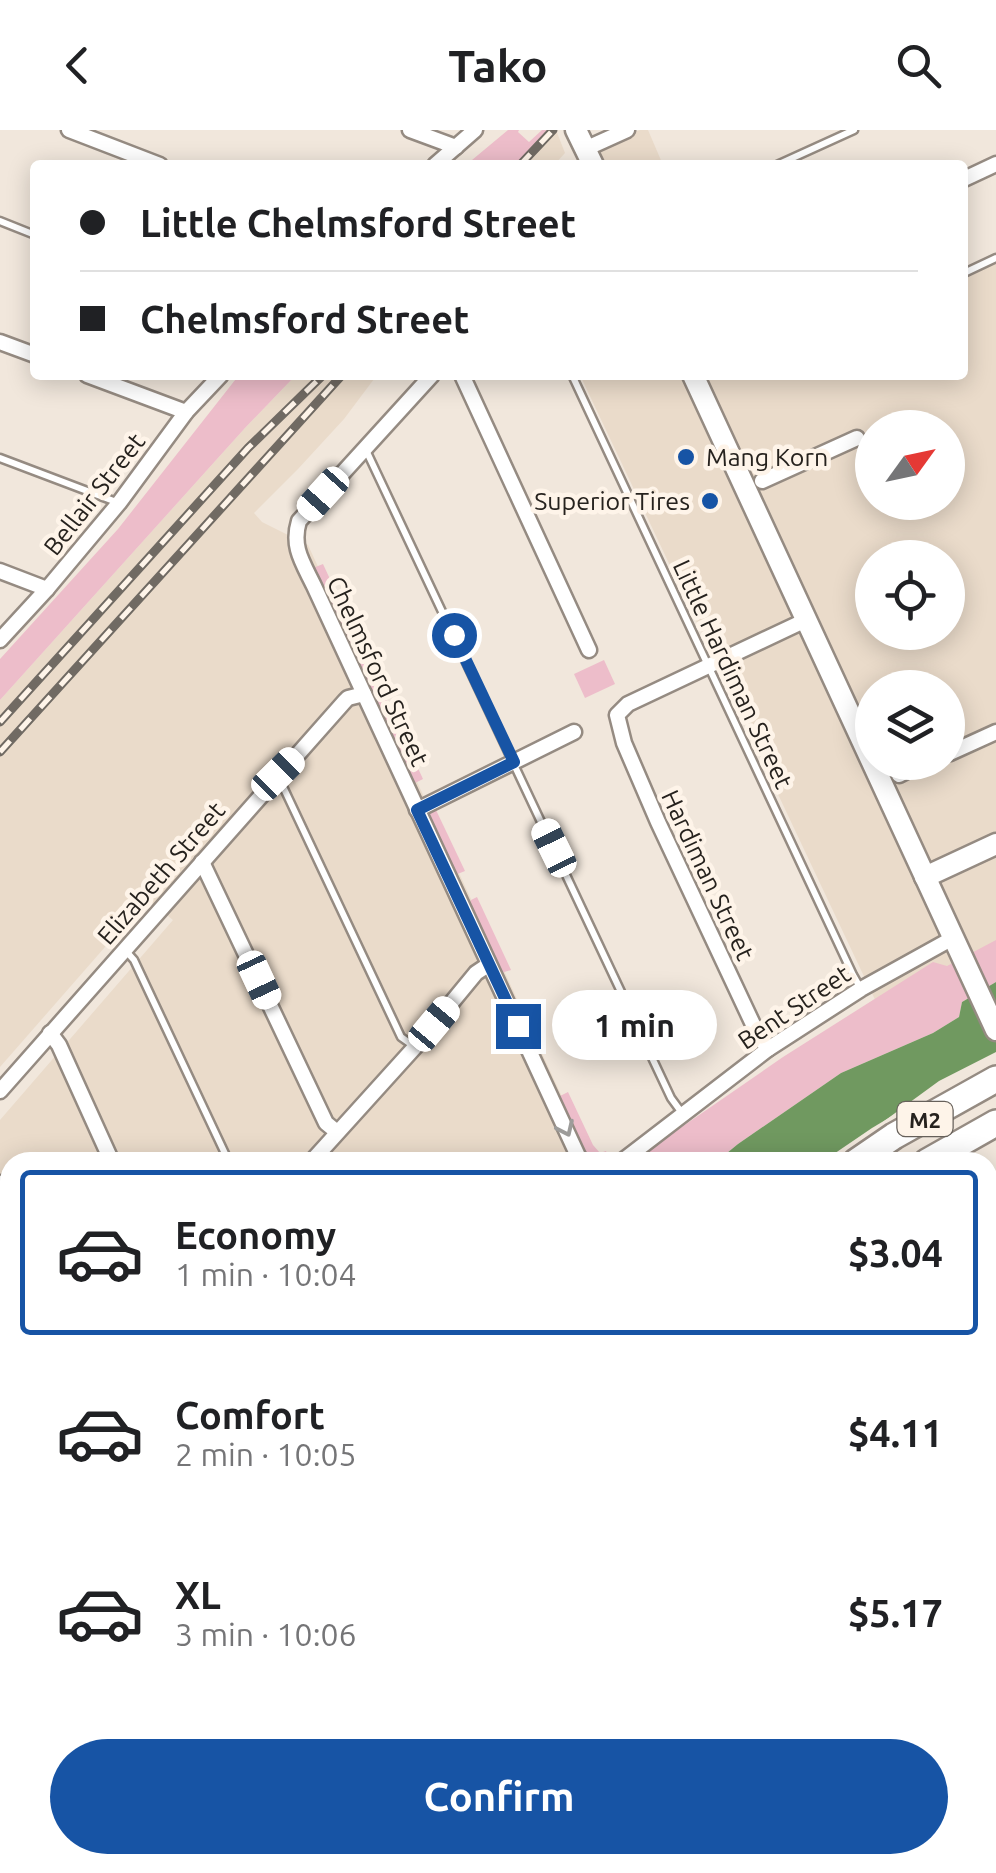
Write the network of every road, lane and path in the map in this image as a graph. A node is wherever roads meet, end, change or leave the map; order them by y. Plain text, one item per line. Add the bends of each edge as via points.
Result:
1 (69, 130) edge
2 (410, 130) edge
3 (475, 130) edge
4 (627, 130) edge
5 (854, 130) edge
6 (456, 147) junction
7 (585, 148) edge
8 (147, 160) edge
9 (441, 160) edge
10 (788, 160) edge
11 (996, 164) edge
12 (968, 177) edge
13 (0, 222) edge
14 (30, 233) edge
15 (996, 258) edge
16 (968, 271) edge
17 (0, 342) edge
18 (30, 353) edge
19 (101, 380) edge
20 (216, 380) edge
21 (427, 380) edge
22 (464, 380) edge
23 (574, 380) edge
24 (694, 380) edge
25 (186, 412) junction
26 (855, 439) edge
27 (365, 448) junction
28 (0, 458) edge
29 (762, 481) dead end
30 (119, 503) junction
31 (0, 571) edge
32 (47, 589) junction
33 (806, 620) junction
34 (0, 640) edge
35 (589, 650) dead end
36 (708, 666) junction
37 (364, 694) junction
38 (574, 732) dead end
39 (996, 732) edge
40 (965, 746) edge
41 (514, 762) junction
42 (278, 774) junction
43 (417, 810) junction
44 (996, 844) edge
45 (202, 862) junction
46 (925, 878) junction
47 (953, 938) junction
48 (124, 949) junction
49 (488, 965) junction
50 (861, 989) junction
51 (996, 1030) edge
52 (50, 1033) junction
53 (415, 1047) junction
54 (768, 1049) junction
55 (996, 1079) edge
56 (0, 1091) edge
57 (683, 1114) junction
58 (996, 1123) edge
59 (338, 1132) junction
60 (107, 1152) edge
61 (224, 1152) edge
62 (320, 1152) edge
63 (576, 1152) edge
64 (635, 1152) edge
65 (871, 1152) edge
66 (945, 1152) edge

1 - 8 street
2 - 6 street
3 - 6 street
4 - 7 street
5 - 10 lane
6 - 9 street
11 - 12 street
13 - 14 lane
15 - 16 lane
17 - 18 street
19 - 25 street
20 - 25 street, Bellair Street
21 - 27 street
22 - 35 street
23 - 36 lane, Little Hardiman Street
24 - 33 street
25 - 30 street, Bellair Street
26 - 29 street
27 - 37 street, Chelmsford Street via 299,521 294,536
27 - 41 lane
28 - 30 lane
30 - 32 street, Bellair Street
31 - 32 street
32 - 34 street, Bellair Street
33 - 36 street
33 - 46 street
36 - 50 lane, Little Hardiman Street
36 - 54 street, Hardiman Street via 617,714 658,822
37 - 42 street, Elizabeth Street via 348,698
37 - 43 street, Chelmsford Street
38 - 41 street
39 - 40 street
41 - 43 street
41 - 57 lane
42 - 45 street, Elizabeth Street
42 - 53 lane via 402,1036
43 - 49 street, Chelmsford Street
44 - 46 street
45 - 48 street, Elizabeth Street
45 - 59 street via 326,1123
46 - 47 street
47 - 50 street, Bent Street
47 - 51 street
48 - 52 street, Elizabeth Street
48 - 61 lane
49 - 53 street
49 -> 63 street, Chelmsford Street
50 - 54 street, Bent Street
52 - 56 street, Elizabeth Street
52 - 60 street
53 - 59 street
54 - 57 street, Bent Street
55 - 65 highway, M2
57 - 64 street, Bent Street
58 - 66 highway, M2
59 - 62 street

